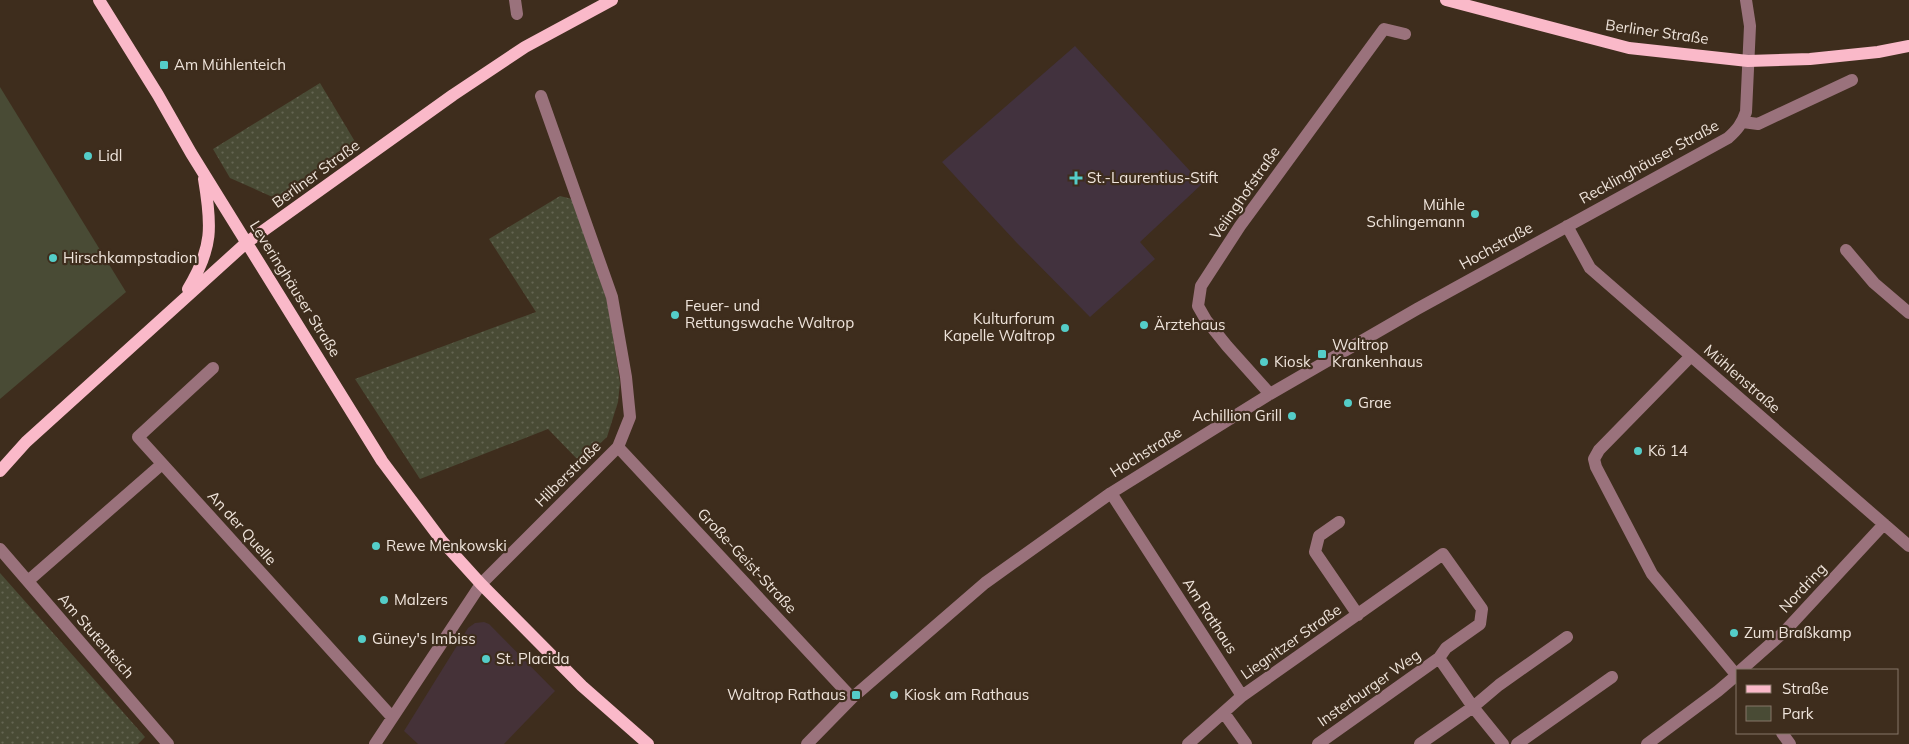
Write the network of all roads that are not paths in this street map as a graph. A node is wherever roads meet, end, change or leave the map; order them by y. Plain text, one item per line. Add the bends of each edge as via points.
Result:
1 (99, 0) edge
2 (516, 0) edge
3 (612, 0) edge
4 (1446, 0) edge
5 (1746, 0) edge
6 (517, 14) dead end
7 (1405, 34) dead end
8 (1909, 46) edge
9 (1748, 61) junction
10 (1852, 80) dead end
11 (541, 96) dead end
12 (1743, 122) junction
13 (203, 173) junction
14 (1567, 226) junction
15 (246, 243) junction
16 (1846, 250) dead end
17 (182, 300) junction
18 (1909, 313) edge
19 (1692, 356) junction
20 (214, 368) dead end
21 (1270, 394) junction
22 (618, 447) junction
23 (162, 464) junction
24 (0, 471) edge
25 (1111, 493) junction
26 (1339, 522) dead end
27 (1884, 524) junction
28 (1909, 546) edge
29 (0, 549) edge
30 (28, 581) junction
31 (480, 584) junction
32 (1358, 615) junction
33 (1567, 637) dead end
34 (1439, 658) junction
35 (1743, 669) edge
36 (1736, 672) edge
37 (1736, 676) edge
38 (1612, 677) dead end
39 (1242, 696) junction
40 (852, 698) junction
41 (1472, 707) junction
42 (1224, 713) junction
43 (391, 716) junction
44 (168, 744) edge
45 (375, 744) edge
46 (648, 744) edge
47 (807, 744) edge
48 (1188, 744) edge
49 (1246, 744) edge
50 (1318, 744) edge
51 (1420, 744) edge
52 (1503, 744) edge
53 (1518, 744) edge
54 (1647, 744) edge

1 - 13 main road, Leveringhäuser Straße
2 - 6 street
3 - 15 main road, Berliner Straße via 525,47
4 - 9 main road, Berliner Straße via 1629,48
5 - 9 street via 1750,26
7 - 21 street, Veiinghofstraße via 1384,29 1240,226 1202,286 1198,306 1206,320
8 - 9 main road via 1810,59
9 - 12 street
10 - 12 street via 1758,124
11 - 22 street, Hilberstraße via 612,297 630,417
12 - 14 street, Recklinghäuser Straße via 1728,138
13 - 15 main road, Leveringhäuser Straße
13 - 17 main road via 210,211 208,243 200,269
14 - 19 street, Mühlenstraße via 1590,268
14 - 21 street, Hochstraße
15 - 17 main road, Berliner Straße
15 - 31 main road, Leveringhäuser Straße via 382,461 442,541
16 - 18 street via 1874,283
17 - 24 main road, Berliner Straße via 26,442
19 - 27 street, Mühlenstraße
19 - 36 street via 1599,450 1594,459 1652,574
20 - 23 street, An der Quelle via 138,436
21 - 25 street, Hochstraße
22 - 31 street, Hilberstraße
22 - 40 street, Große-Geist-Straße
23 - 30 street
23 - 43 street, An der Quelle
25 - 39 street, Am Rathaus
25 - 40 street, Hochstraße via 984,583
26 - 32 street, Liegnitzer Straße via 1319,536 1315,552
27 - 28 street, Mühlenstraße
27 - 35 street, Nordring via 1785,631
29 - 30 street, Am Stutenteich
30 - 44 street, Am Stutenteich
31 - 43 street, Hilberstraße
31 - 46 main road, Leveringhäuser Straße via 582,686
32 - 34 street, Liegnitzer Straße via 1443,554 1482,609 1480,624 1446,648
32 - 39 street, Liegnitzer Straße
33 - 41 street
34 - 41 street
34 - 50 street, Insterburger Weg
37 - 54 street, Nordring
38 - 53 street
39 - 42 street
40 - 47 street, Hochstraße
41 - 51 street
41 - 52 street
42 - 48 street
42 - 49 street
43 - 45 street, Hilberstraße

